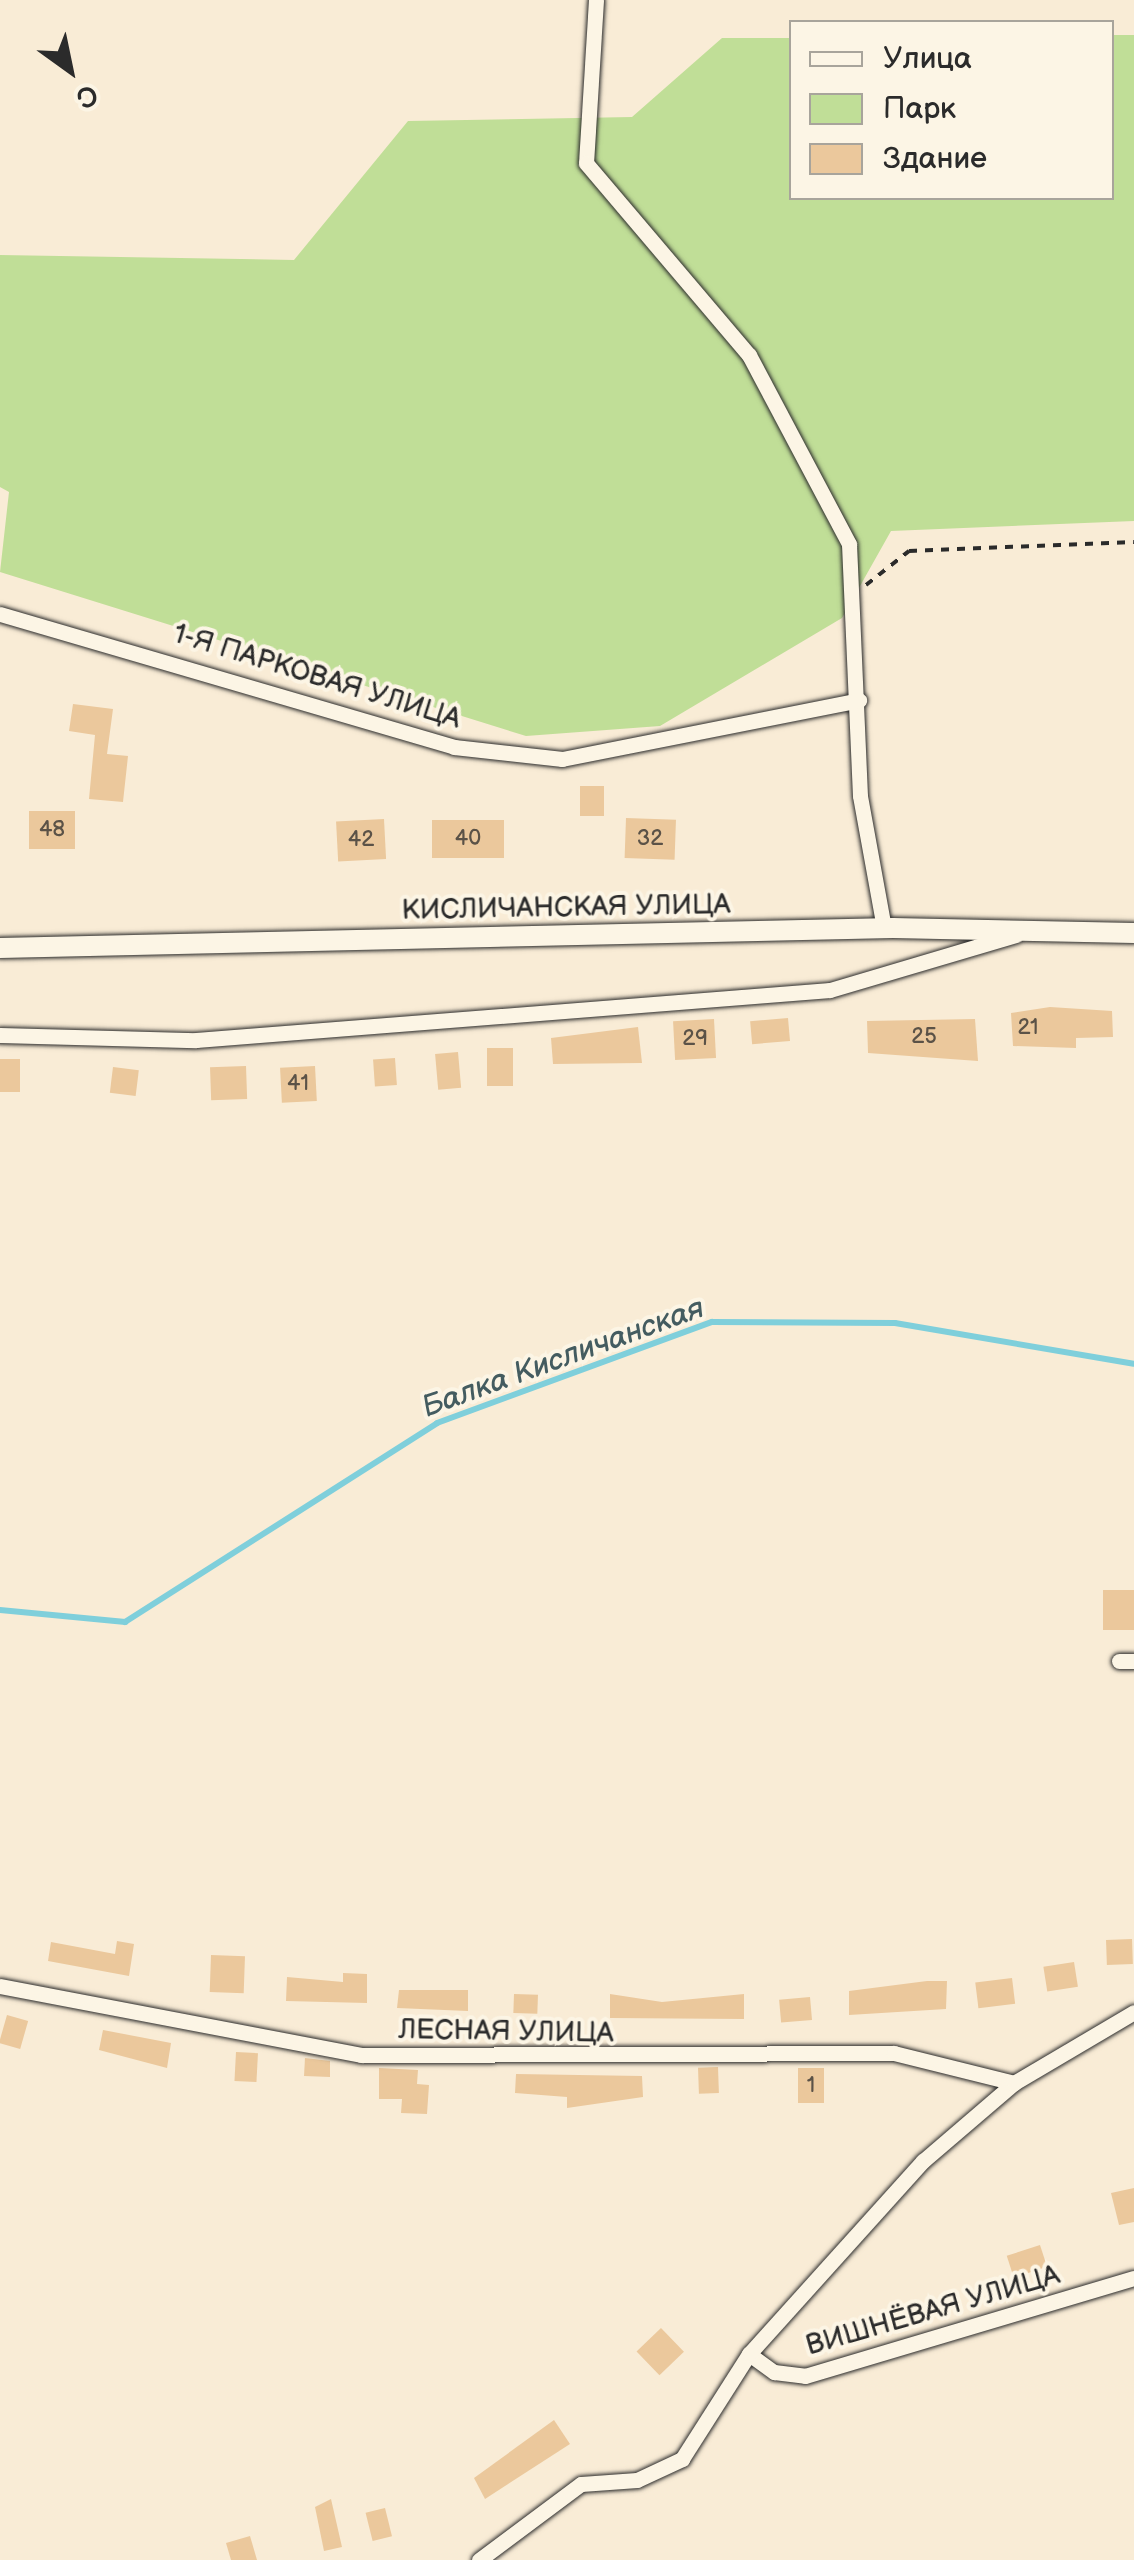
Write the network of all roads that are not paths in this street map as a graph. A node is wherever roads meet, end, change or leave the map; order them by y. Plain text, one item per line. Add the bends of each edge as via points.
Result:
1 (596, 0) edge
2 (0, 614) edge
3 (859, 700) junction
4 (884, 928) junction
5 (1029, 931) junction
6 (1134, 933) edge
7 (0, 948) edge
8 (0, 1035) edge
9 (0, 1986) edge
10 (1134, 2012) edge
11 (1014, 2083) junction
12 (1134, 2278) edge
13 (749, 2354) junction
14 (479, 2560) edge

1 - 3 street via 586,163 607,198 749,354 849,544
2 - 3 street, 1-Я ПАРКОВАЯ УЛИЦА via 454,747 562,759
3 - 4 street via 860,796
4 - 5 street, КИСЛИЧАНСКАЯ УЛИЦА
4 - 7 street, КИСЛИЧАНСКАЯ УЛИЦА
5 - 6 street, КИСЛИЧАНСКАЯ УЛИЦА
5 - 8 street via 830,990 196,1040
9 - 11 street, ЛЕСНАЯ УЛИЦА via 361,2055 894,2053
10 - 11 street
11 - 13 street via 923,2162
12 - 13 street, ВИШНЁВАЯ УЛИЦА via 805,2376 774,2372
13 - 14 street via 682,2459 637,2480 581,2484

